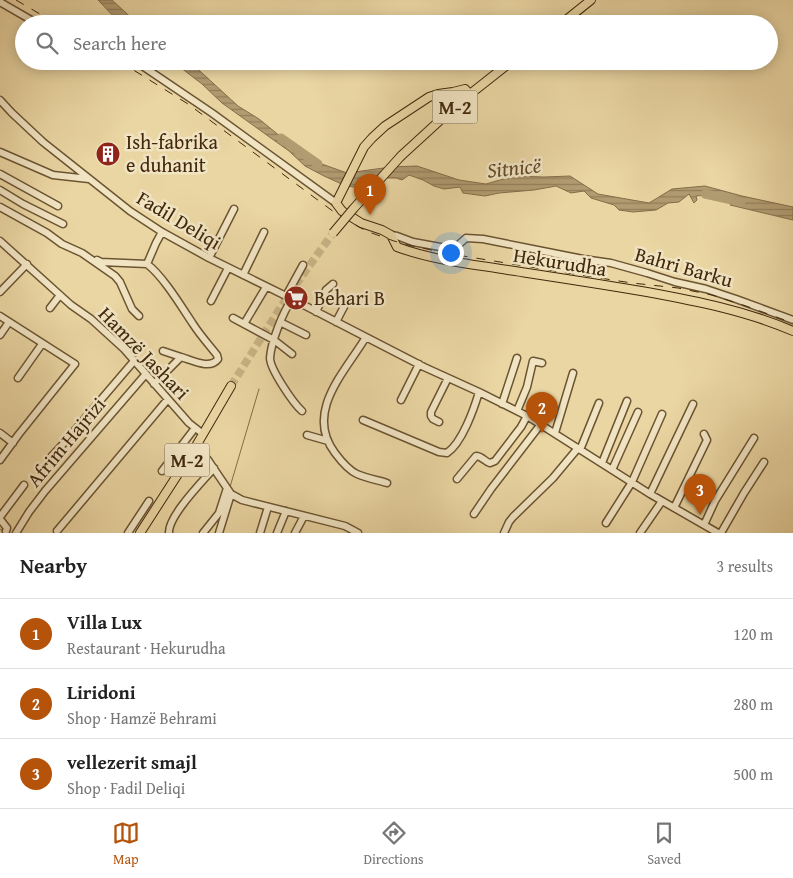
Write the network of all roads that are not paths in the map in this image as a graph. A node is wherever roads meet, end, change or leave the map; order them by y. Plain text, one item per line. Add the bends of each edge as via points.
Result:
1 (591, 0) edge
2 (0, 2) edge
3 (22, 15) edge
4 (572, 15) edge
5 (149, 70) edge
6 (500, 70) edge
7 (453, 92) junction
8 (467, 93) junction
9 (0, 100) edge
10 (460, 102) junction
11 (0, 152) edge
12 (0, 174) edge
13 (90, 179) junction
14 (0, 190) edge
15 (336, 204) junction
16 (58, 206) dead end
17 (0, 208) edge
18 (234, 209) dead end
19 (63, 224) dead end
20 (162, 232) junction
21 (264, 232) dead end
22 (333, 233) tunnel mouth
23 (391, 235) junction
24 (0, 241) edge
25 (82, 253) junction
26 (209, 258) junction
27 (26, 264) junction
28 (147, 264) junction
29 (303, 265) dead end
30 (228, 268) junction
31 (243, 275) junction
32 (333, 284) dead end
33 (266, 287) junction
34 (0, 292) edge
35 (60, 295) junction
36 (289, 297) junction
37 (348, 299) dead end
38 (211, 301) dead end
39 (50, 308) dead end
40 (316, 312) junction
41 (0, 316) edge
42 (140, 316) dead end
43 (233, 318) dead end
44 (793, 320) edge
45 (9, 322) junction
46 (280, 322) junction
47 (336, 322) junction
48 (244, 324) junction
49 (793, 331) edge
50 (0, 335) edge
51 (306, 335) dead end
52 (366, 337) junction
53 (274, 340) junction
54 (42, 344) junction
55 (163, 351) dead end
56 (292, 354) dead end
57 (181, 357) junction
58 (517, 358) dead end
59 (134, 361) junction
60 (542, 363) dead end
61 (419, 364) junction
62 (573, 373) dead end
63 (146, 375) junction
64 (18, 378) dead end
65 (448, 378) junction
66 (154, 384) junction
67 (231, 386) tunnel mouth
68 (479, 392) junction
69 (168, 399) junction
70 (401, 400) dead end
71 (627, 401) dead end
72 (599, 403) dead end
73 (502, 404) junction
74 (693, 404) dead end
75 (302, 411) dead end
76 (517, 411) junction
77 (638, 412) dead end
78 (662, 414) dead end
79 (527, 416) junction
80 (363, 420) dead end
81 (439, 422) dead end
82 (541, 424) junction
83 (195, 428) junction
84 (555, 433) junction
85 (0, 434) edge
86 (203, 434) junction
87 (704, 434) dead end
88 (307, 435) dead end
89 (754, 438) dead end
90 (328, 441) junction
91 (12, 443) junction
92 (196, 446) junction
93 (579, 449) junction
94 (49, 459) dead end
95 (0, 460) edge
96 (764, 462) dead end
97 (602, 463) junction
98 (214, 468) junction
99 (612, 470) junction
100 (162, 471) dead end
101 (457, 478) dead end
102 (632, 482) junction
103 (387, 483) dead end
104 (24, 486) dead end
105 (229, 491) junction
106 (650, 494) junction
107 (149, 501) dead end
108 (662, 501) junction
109 (268, 507) junction
110 (674, 508) junction
111 (286, 511) junction
112 (474, 514) dead end
113 (304, 516) junction
114 (0, 518) edge
115 (606, 523) dead end
116 (0, 525) edge
117 (338, 525) junction
118 (704, 525) junction
119 (7, 532) edge
120 (56, 532) edge
121 (16, 533) edge
122 (128, 533) edge
123 (140, 533) edge
124 (169, 533) edge
125 (203, 533) edge
126 (218, 533) edge
127 (260, 533) edge
128 (277, 533) edge
129 (295, 533) edge
130 (336, 533) edge
131 (358, 533) edge
132 (504, 533) edge
133 (640, 533) edge
134 (720, 533) edge

1 - 4 main road
2 - 3 street
5 - 15 street, Hekurudha
6 - 8 main road, M-2
7 - 8 main road
7 - 10 main road via 459,96
7 - 15 main road via 429,98 384,126 364,147
8 - 10 main road, M-2
9 - 13 street, Fadil Deliqi via 43,142
10 - 22 main road, M-2, bridge via 401,156
11 - 13 street via 53,175
12 - 16 street
13 - 20 street, Fadil Deliqi
14 - 19 street
15 - 23 main road, Hekurudha via 360,223
17 - 25 street
18 - 26 street
20 - 26 street, Fadil Deliqi
20 - 28 street
21 - 31 street
23 - 44 street, Bahri Barku via 451,249 466,238 483,239 611,263 706,289
23 - 49 main road, Hekurudha via 397,247 414,253 682,298 770,321
24 - 27 street, Hamzë Jashari
25 - 28 street via 101,262
25 - 42 street via 119,280 132,309
26 - 30 street, Fadil Deliqi
27 - 34 street
27 - 35 street, Hamzë Jashari
28 - 57 street via 218,359 207,364
29 - 36 street
30 - 31 street, Fadil Deliqi
30 - 38 street, Fadil Deliqi
31 - 33 street, Fadil Deliqi
32 - 40 street via 326,290
33 - 36 street, Fadil Deliqi
33 - 48 street
35 - 39 street
35 - 59 street, Hamzë Jashari via 104,330
36 - 40 street, Fadil Deliqi
36 - 46 street
37 - 47 street
40 - 47 street, Fadil Deliqi
41 - 45 street
43 - 48 street
45 - 50 street
45 - 54 street
46 - 51 street
46 - 53 street
47 - 52 street, Fadil Deliqi
48 - 53 street
52 - 61 street, Fadil Deliqi
52 - 90 street via 326,404 324,426
53 - 56 street
53 - 75 street via 270,359
54 - 64 street
54 - 91 street via 75,364
55 - 57 street
57 - 66 street
58 - 73 street
59 - 63 street, Hamzë Jashari
59 - 94 street
60 - 76 street via 532,361 527,387
61 - 65 street, Fadil Deliqi
61 - 70 street
62 - 84 street
63 - 66 street, Hamzë Jashari
63 - 121 street, Afrim Hajrizi via 46,491
65 - 68 street, Fadil Deliqi
65 - 81 street via 431,412 433,420
66 - 69 street, Hamzë Jashari
67 - 86 main road, M-2
68 - 73 street, Fadil Deliqi
68 - 80 street via 469,420 447,453
69 - 83 street, Hamzë Jashari
69 - 120 street
71 - 97 street
72 - 93 street
73 - 76 street, Fadil Deliqi
74 - 106 street
76 - 79 street, Fadil Deliqi
77 - 99 street
78 - 102 street
79 - 82 street, Fadil Deliqi
79 - 101 street via 495,461 488,463 476,456
82 - 84 street, Fadil Deliqi
82 - 112 street
83 - 86 street, Hamzë Jashari
83 - 100 street
84 - 93 street, Fadil Deliqi
85 - 91 street
86 - 92 main road, M-2
87 - 110 street via 707,440
88 - 90 street
89 - 118 street
90 - 103 street via 352,471
91 - 95 street
92 - 98 street
92 - 123 main road, M-2
93 - 97 street, Fadil Deliqi
93 - 132 street via 513,517
96 - 134 street
97 - 99 street, Fadil Deliqi
98 - 105 street
98 - 124 street via 178,512
99 - 102 street, Fadil Deliqi
102 - 106 street, Fadil Deliqi
102 - 115 street
104 - 114 street, Afrim Hajrizi
105 - 109 street via 247,502
105 - 125 street via 219,513
105 - 126 street
106 - 108 street, Fadil Deliqi
107 - 122 street
108 - 110 street, Fadil Deliqi
108 - 133 street
109 - 111 street
109 - 127 street
110 - 118 street, Fadil Deliqi
111 - 113 street
111 - 128 street
113 - 117 street
113 - 129 street
114 - 119 street, Afrim Hajrizi
116 - 119 street
117 - 130 street
117 - 131 street
118 - 134 street, Fadil Deliqi

